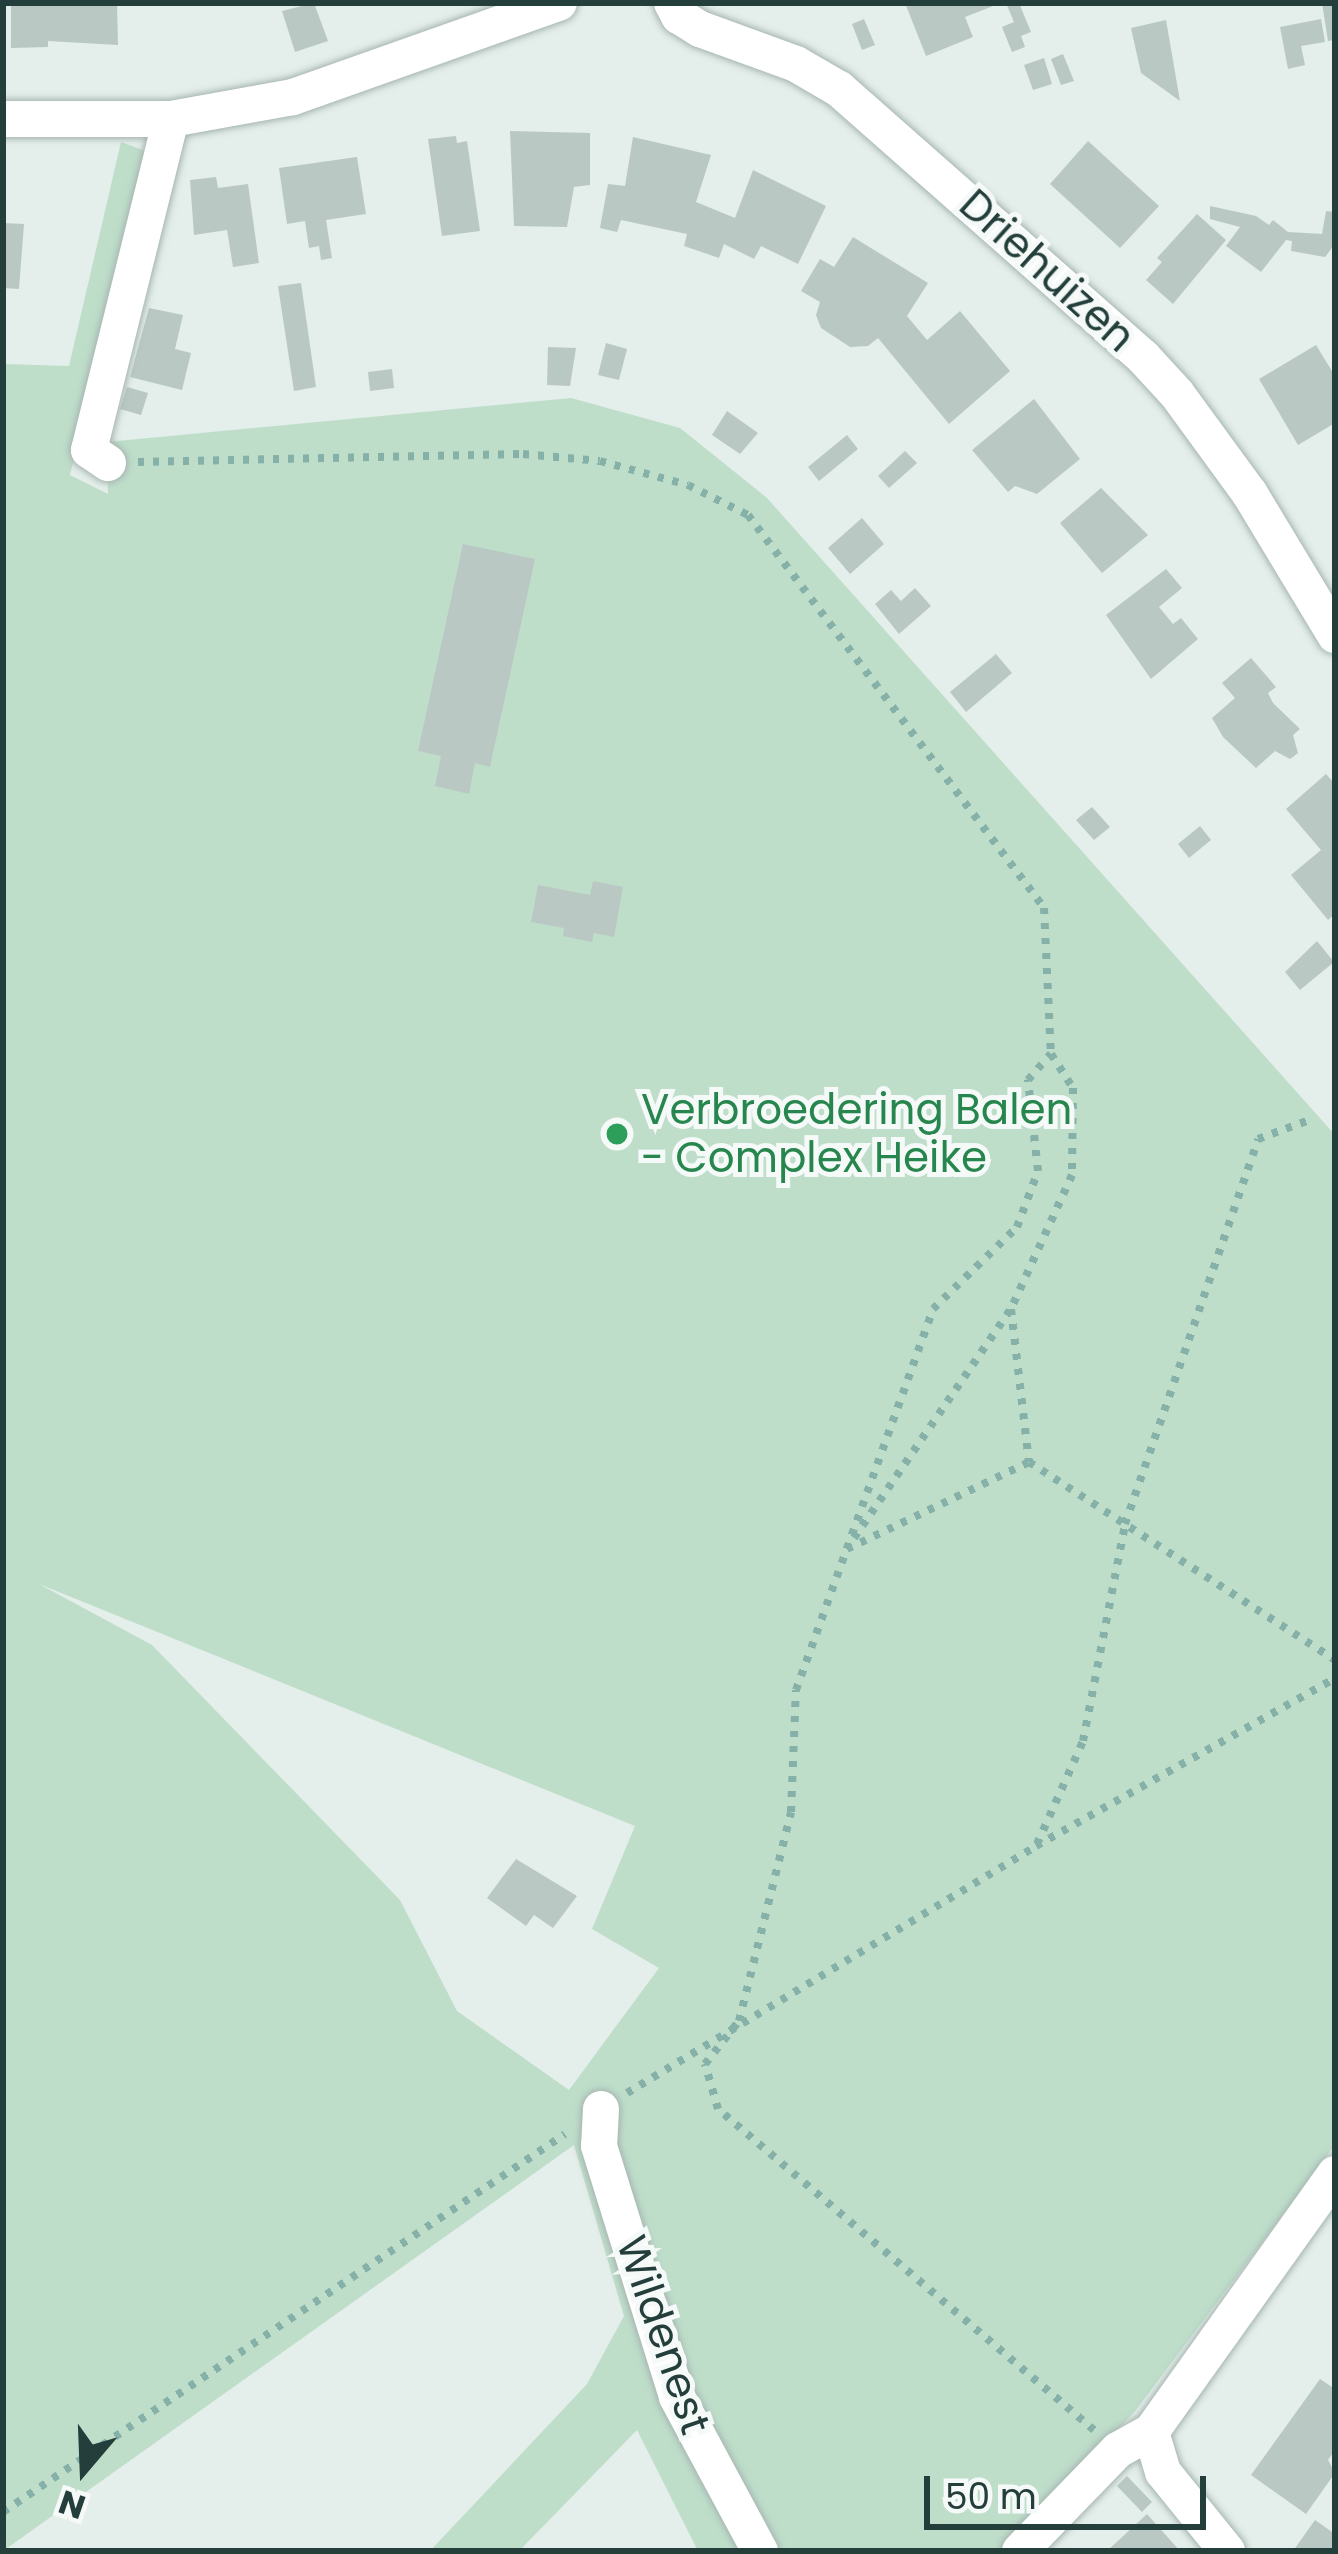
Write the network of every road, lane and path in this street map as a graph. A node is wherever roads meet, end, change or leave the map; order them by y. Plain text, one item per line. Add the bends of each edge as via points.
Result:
1 (559, 3) edge
2 (671, 3) edge
3 (3, 119) edge
4 (171, 119) junction
5 (108, 463) joint
6 (1335, 635) edge
7 (1052, 1054) junction
8 (1306, 1121) dead end
9 (1011, 1309) junction
10 (1029, 1462) junction
11 (1125, 1524) junction
12 (846, 1549) junction
13 (1335, 1660) edge
14 (1335, 1678) edge
15 (1036, 1846) junction
16 (739, 2021) junction
17 (601, 2109) junction
18 (1335, 2174) edge
19 (1150, 2432) junction
20 (1118, 2450) junction
21 (3, 2512) edge
22 (760, 2551) edge
23 (1020, 2551) edge
24 (1227, 2551) edge

1 - 4 street via 293,97
2 - 6 street, Driehuizen via 700,29 839,89 1143,357 1250,494
3 - 4 street
4 - 5 street via 89,450
5 - 7 path via 523,454 600,461 688,485 748,515 1044,908
7 - 9 path via 1072,1088 1072,1174
7 - 12 path via 1028,1080 1038,1171 1017,1227 932,1310
8 - 11 path via 1258,1139
9 - 10 path
9 - 12 path
10 - 11 path
10 - 12 path
11 - 13 path
11 - 15 path via 1083,1742
12 - 16 path via 796,1690 791,1812
14 - 15 path
15 - 16 path
16 - 17 path
16 - 20 path via 705,2064 718,2109
17 - 21 path
17 - 22 street, Wildenest via 599,2146 677,2397
18 - 19 street
19 - 20 street
19 - 24 street via 1163,2472
20 - 23 street

